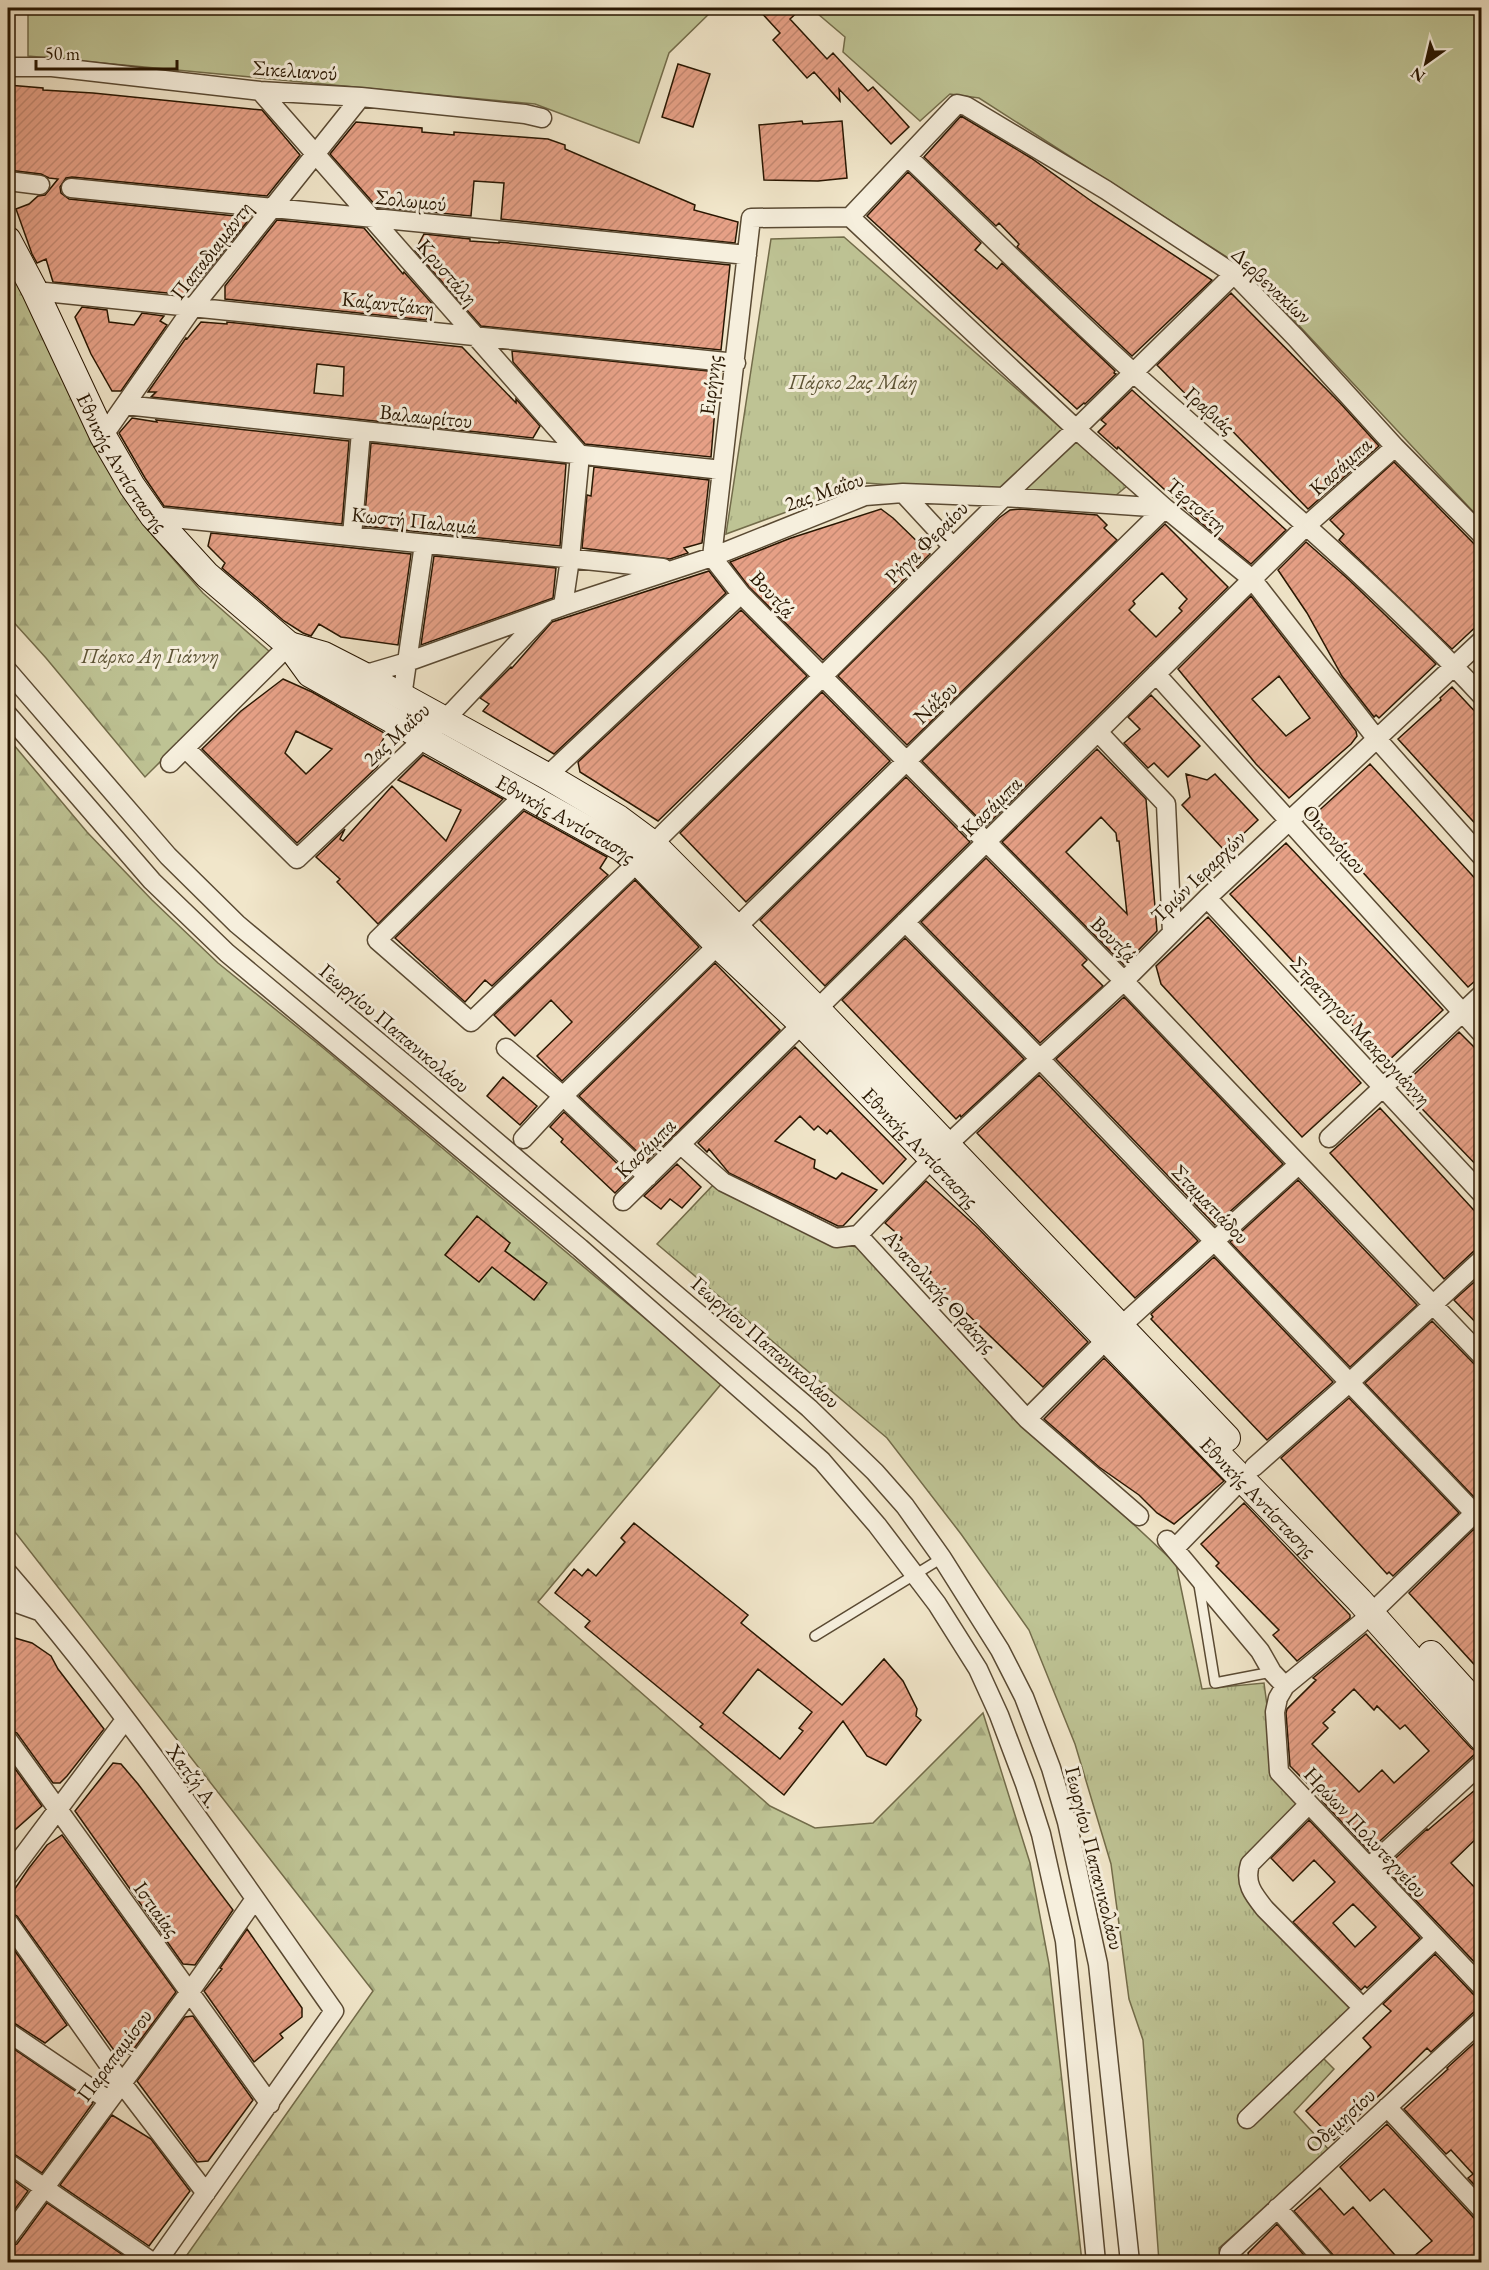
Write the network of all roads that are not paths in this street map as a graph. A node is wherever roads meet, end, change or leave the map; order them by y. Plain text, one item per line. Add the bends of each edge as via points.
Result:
1 (8, 67) edge
2 (260, 91) junction
3 (361, 97) junction
4 (542, 118) dead end
5 (315, 154) junction
6 (908, 157) junction
7 (8, 181) edge
8 (40, 185) dead end
9 (71, 188) dead end
10 (272, 208) junction
11 (850, 217) junction
12 (371, 218) junction
13 (8, 240) edge
14 (747, 255) junction
15 (1234, 274) junction
16 (35, 291) junction
17 (194, 306) junction
18 (473, 335) junction
19 (736, 363) junction
20 (1134, 372) junction
21 (125, 405) junction
22 (1076, 429) junction
23 (361, 432) junction
24 (103, 436) junction
25 (1395, 447) junction
26 (580, 454) junction
27 (722, 470) junction
28 (903, 493) junction
29 (1004, 496) junction
30 (1165, 508) junction
31 (153, 516) junction
32 (1306, 526) junction
33 (1482, 535) edge
34 (352, 536) junction
35 (424, 544) junction
36 (953, 547) junction
37 (712, 557) junction
38 (570, 559) junction
39 (670, 569) junction
40 (1252, 579) junction
41 (741, 594) junction
42 (555, 609) junction
43 (1482, 640) edge
44 (289, 645) junction
45 (407, 662) junction
46 (1454, 666) junction
47 (8, 670) edge
48 (1156, 674) junction
49 (363, 675) junction
50 (822, 676) junction
51 (1482, 696) edge
52 (402, 698) junction
53 (8, 715) edge
54 (434, 728) junction
55 (1098, 732) junction
56 (1376, 738) junction
57 (185, 748) junction
58 (907, 761) junction
59 (170, 763) dead end
60 (548, 776) junction
61 (526, 793) junction
62 (1288, 820) junction
63 (986, 842) junction
64 (645, 853) junction
65 (1482, 857) edge
66 (1207, 898) junction
67 (905, 922) junction
68 (1172, 933) junction
69 (727, 936) junction
70 (1124, 981) junction
71 (1482, 994) edge
72 (1462, 1012) junction
73 (809, 1016) junction
74 (1482, 1034) edge
75 (506, 1048) dead end
76 (1039, 1058) junction
77 (1382, 1088) junction
78 (563, 1096) junction
79 (523, 1138) dead end
80 (1329, 1138) dead end
81 (681, 1144) junction
82 (940, 1152) junction
83 (1298, 1165) junction
84 (648, 1177) junction
85 (1482, 1194) edge
86 (623, 1202) dead end
87 (858, 1235) junction
88 (1215, 1241) junction
89 (1482, 1259) edge
90 (1433, 1305) junction
91 (1114, 1333) junction
92 (1482, 1356) edge
93 (1350, 1382) junction
94 (1027, 1419) junction
95 (1248, 1473) junction
96 (1479, 1513) edge
97 (1139, 1516) dead end
98 (942, 1558) junction
99 (8, 1573) edge
100 (915, 1574) junction
101 (1198, 1577) junction
102 (8, 1600) edge
103 (1377, 1607) junction
104 (41, 1611) junction
105 (815, 1636) dead end
106 (1272, 1672) junction
107 (1285, 1686) junction
108 (1482, 1710) edge
109 (125, 1720) junction
110 (1482, 1738) edge
111 (8, 1740) edge
112 (1482, 1763) edge
113 (1309, 1804) junction
114 (58, 1811) junction
115 (1369, 1868) junction
116 (8, 1876) edge
117 (255, 1899) junction
118 (8, 1922) edge
119 (1435, 1939) junction
120 (1482, 1987) edge
121 (189, 1993) junction
122 (1363, 2008) junction
123 (1482, 2020) edge
124 (8, 2032) edge
125 (121, 2082) junction
126 (108, 2100) junction
127 (270, 2104) junction
128 (1388, 2107) junction
129 (1247, 2119) dead end
130 (8, 2163) edge
131 (44, 2188) junction
132 (206, 2193) junction
133 (1278, 2208) junction
134 (1482, 2210) edge
135 (8, 2237) edge
136 (1229, 2258) edge
137 (152, 2262) edge
138 (158, 2262) edge
139 (1096, 2262) edge
140 (1130, 2262) edge
141 (1325, 2262) edge

1 - 2 street, Σικελιανού via 52,67
2 - 3 street, Σικελιανού
2 - 5 street, Κρυστάλη
3 - 4 street, Σικελιανού
3 - 5 street, Παπαδιαμάντη
5 - 10 street, Παπαδιαμάντη
5 - 12 street, Κρυστάλη
6 - 11 street
6 - 15 street, Δερβενακίων via 957,104 966,106 1106,190
6 - 20 street, Γραβιάς
7 - 8 street
9 - 10 street, Σολωμού
10 - 12 street, Σολωμού
10 - 17 street, Παπαδιαμάντη
11 - 14 street, Ειρήνης via 751,218
11 - 22 street, Τερτσέτη
12 - 14 street, Σολωμού
12 - 18 street, Κρυστάλη
13 - 16 main road, Εθνικής Αντίστασης
14 - 19 street, Ειρήνης
15 - 20 street, Ρήγα Φεραίου
15 - 25 street, Δερβενακίων
16 - 17 street, Καζαντζάκη
16 - 24 main road, Εθνικής Αντίστασης
17 - 18 street, Καζαντζάκη
17 - 21 street, Παπαδιαμάντη
18 - 19 street, Καζαντζάκη
18 - 26 street, Κρυστάλη
19 - 27 street, Ειρήνης
20 - 22 street, Ρήγα Φεραίου
20 - 32 street, Γραβιάς
21 - 23 street, Βαλαωρίτου
21 - 24 street, Παπαδιαμάντη
22 - 29 street, Ρήγα Φεραίου
22 - 30 street, Τερτσέτη
23 - 26 street, Βαλαωρίτου
23 - 34 street
24 - 31 main road, Εθνικής Αντίστασης
25 - 32 street, Κασάμπα
25 - 33 street, Δερβενακίων
26 - 27 street, Βαλαωρίτου
26 - 38 street
27 - 37 street, Ειρήνης
28 - 29 street, 2ας Μαΐου
28 - 36 street
28 - 37 street, 2ας Μαΐου via 865,496
29 - 30 street, 2ας Μαΐου
29 - 36 street, Ρήγα Φεραίου
30 - 40 street, Τερτσέτη
30 - 58 street, Νάξου
31 - 34 street, Κωστή Παλαμά
31 - 44 main road, Εθνικής Αντίστασης via 207,575
32 - 40 street, Κασάμπα
32 - 46 street, Γραβιάς
34 - 35 street, Κωστή Παλαμά
35 - 38 street, Κωστή Παλαμά
35 - 45 street
36 - 50 street, Ρήγα Φεραίου
37 - 39 street, 2ας Μαΐου
37 - 41 street, Βουτζά
38 - 39 street, Κωστή Παλαμά
38 - 42 street
39 - 42 street, 2ας Μαΐου
40 - 48 street, Κασάμπα
40 - 56 street, Τερτσέτη
41 - 50 street, Βουτζά
41 - 60 street
42 - 45 street, 2ας Μαΐου
42 - 54 street, 2ας Μαΐου
43 - 46 street, Τριών Ιεραρχών
44 - 49 main road, Εθνικής Αντίστασης via 324,655
44 - 54 main road, Εθνικής Αντίστασης via 310,674
44 - 57 street
45 - 49 street, 2ας Μαΐου
45 - 52 street
46 - 51 street, Γραβιάς
46 - 56 street, Τριών Ιεραρχών
47 - 98 street, Γεωργίου Παπανικολάου via 168,856 237,924 810,1408 905,1506
48 - 55 street, Κασάμπα
48 - 62 street, Οικονόμου
49 - 52 main road, Εθνικής Αντίστασης
50 - 58 street, Βουτζά
50 - 64 street, Ρήγα Φεραίου
52 - 54 main road, Εθνικής Αντίστασης
53 - 100 street via 152,881 227,953 572,1240 741,1387 822,1461
54 - 57 street, 2ας Μαΐου via 297,859
54 - 60 main road, Εθνικής Αντίστασης
54 - 61 main road, Εθνικής Αντίστασης
55 - 63 street, Κασάμπα
55 - 68 street via 1166,804
56 - 62 street, Τριών Ιεραρχών
56 - 65 street, Τερτσέτη
57 - 59 street
58 - 63 street, Βουτζά
58 - 69 street, Νάξου
60 - 64 main road, Εθνικής Αντίστασης via 618,818
61 - 64 main road, Εθνικής Αντίστασης via 621,848
61 - 64 street, Ρήγα Φεραίου via 376,940 471,1022
62 - 66 street, Τριών Ιεραρχών
62 - 72 street, Οικονόμου
63 - 67 street, Κασάμπα
63 - 70 street, Βουτζά
64 - 69 main road, Εθνικής Αντίστασης
66 - 68 street, Τριών Ιεραρχών
66 - 77 street, Στρατηγού Μακρυγιάννη
67 - 73 street, Κασάμπα
67 - 76 street, Σταματιάδου
68 - 70 street, Τριών Ιεραρχών
69 - 73 main road, Εθνικής Αντίστασης
69 - 78 street, Νάξου
70 - 76 street, Τριών Ιεραρχών
70 - 83 street, Βουτζά
71 - 72 street
72 - 74 street, Οικονόμου
72 - 77 street
73 - 81 street, Κασάμπα
73 - 82 main road, Εθνικής Αντίστασης
75 - 78 street
76 - 82 street, Τριών Ιεραρχών
76 - 88 street, Σταματιάδου
77 - 80 street
77 - 85 street, Στρατηγού Μακρυγιάννη
78 - 79 street, Νάξου
78 - 84 street
81 - 84 street, Κασάμπα
81 - 87 street, Ανατολικής Θράκης via 723,1182 836,1238
82 - 87 street, Τριών Ιεραρχών
82 - 91 main road, Εθνικής Αντίστασης
83 - 88 street
83 - 90 street, Βουτζά
84 - 86 street, Κασάμπα
87 - 94 street, Ανατολικής Θράκης
88 - 91 street
88 - 93 street, Σταματιάδου
89 - 90 street
90 - 92 street, Βουτζά
90 - 93 street
91 - 94 street
91 - 95 main road, Εθνικής Αντίστασης
93 - 95 street
93 - 96 street, Σταματιάδου
94 - 97 street, Ανατολικής Θράκης
95 - 101 street via 1171,1544
95 - 103 main road, Εθνικής Αντίστασης
96 - 103 street
98 - 100 lane
98 - 140 street, Γεωργίου Παπανικολάου via 1000,1650 1024,1697 1067,1822 1098,1964
99 - 104 street, Χατζή Α.
100 - 105 lane
100 - 139 street via 978,1669 1041,1834 1065,1941
101 - 106 street via 1260,1651
101 - 106 lane via 1215,1683
102 - 104 street
103 - 107 street
103 - 108 main road, Εθνικής Αντίστασης
103 - 110 main road, Εθνικής Αντίστασης
104 - 109 street, Χατζή Α.
106 - 107 street
107 - 113 street, Ηρώων Πολυτεχνείου via 1275,1712 1279,1772
109 - 114 street
109 - 117 street, Χατζή Α.
111 - 114 street, Ιστιαίας
112 - 115 street
113 - 115 street, Ηρώων Πολυτεχνείου
113 - 122 street via 1250,1864 1246,1876 1251,1891 1265,1909
114 - 116 street
114 - 121 street, Ιστιαίας
115 - 119 street, Ηρώων Πολυτεχνείου
117 - 121 street, Παραπαμίσου
117 - 127 street, Χατζή Α. via 334,2011
118 - 125 street
119 - 120 street, Ηρώων Πολυτεχνείου
119 - 122 street
121 - 125 street, Παραπαμίσου
121 - 127 street, Ιστιαίας
122 - 129 street
123 - 128 street, Οδεμησίου
124 - 126 street
125 - 126 street, Παραπαμίσου
125 - 132 street
126 - 131 street, Παραπαμίσου
127 - 132 street
128 - 133 street, Οδεμησίου
128 - 134 street
130 - 131 street
131 - 135 street, Παραπαμίσου
131 - 137 street
132 - 138 street
133 - 136 street, Οδεμησίου
133 - 141 street

